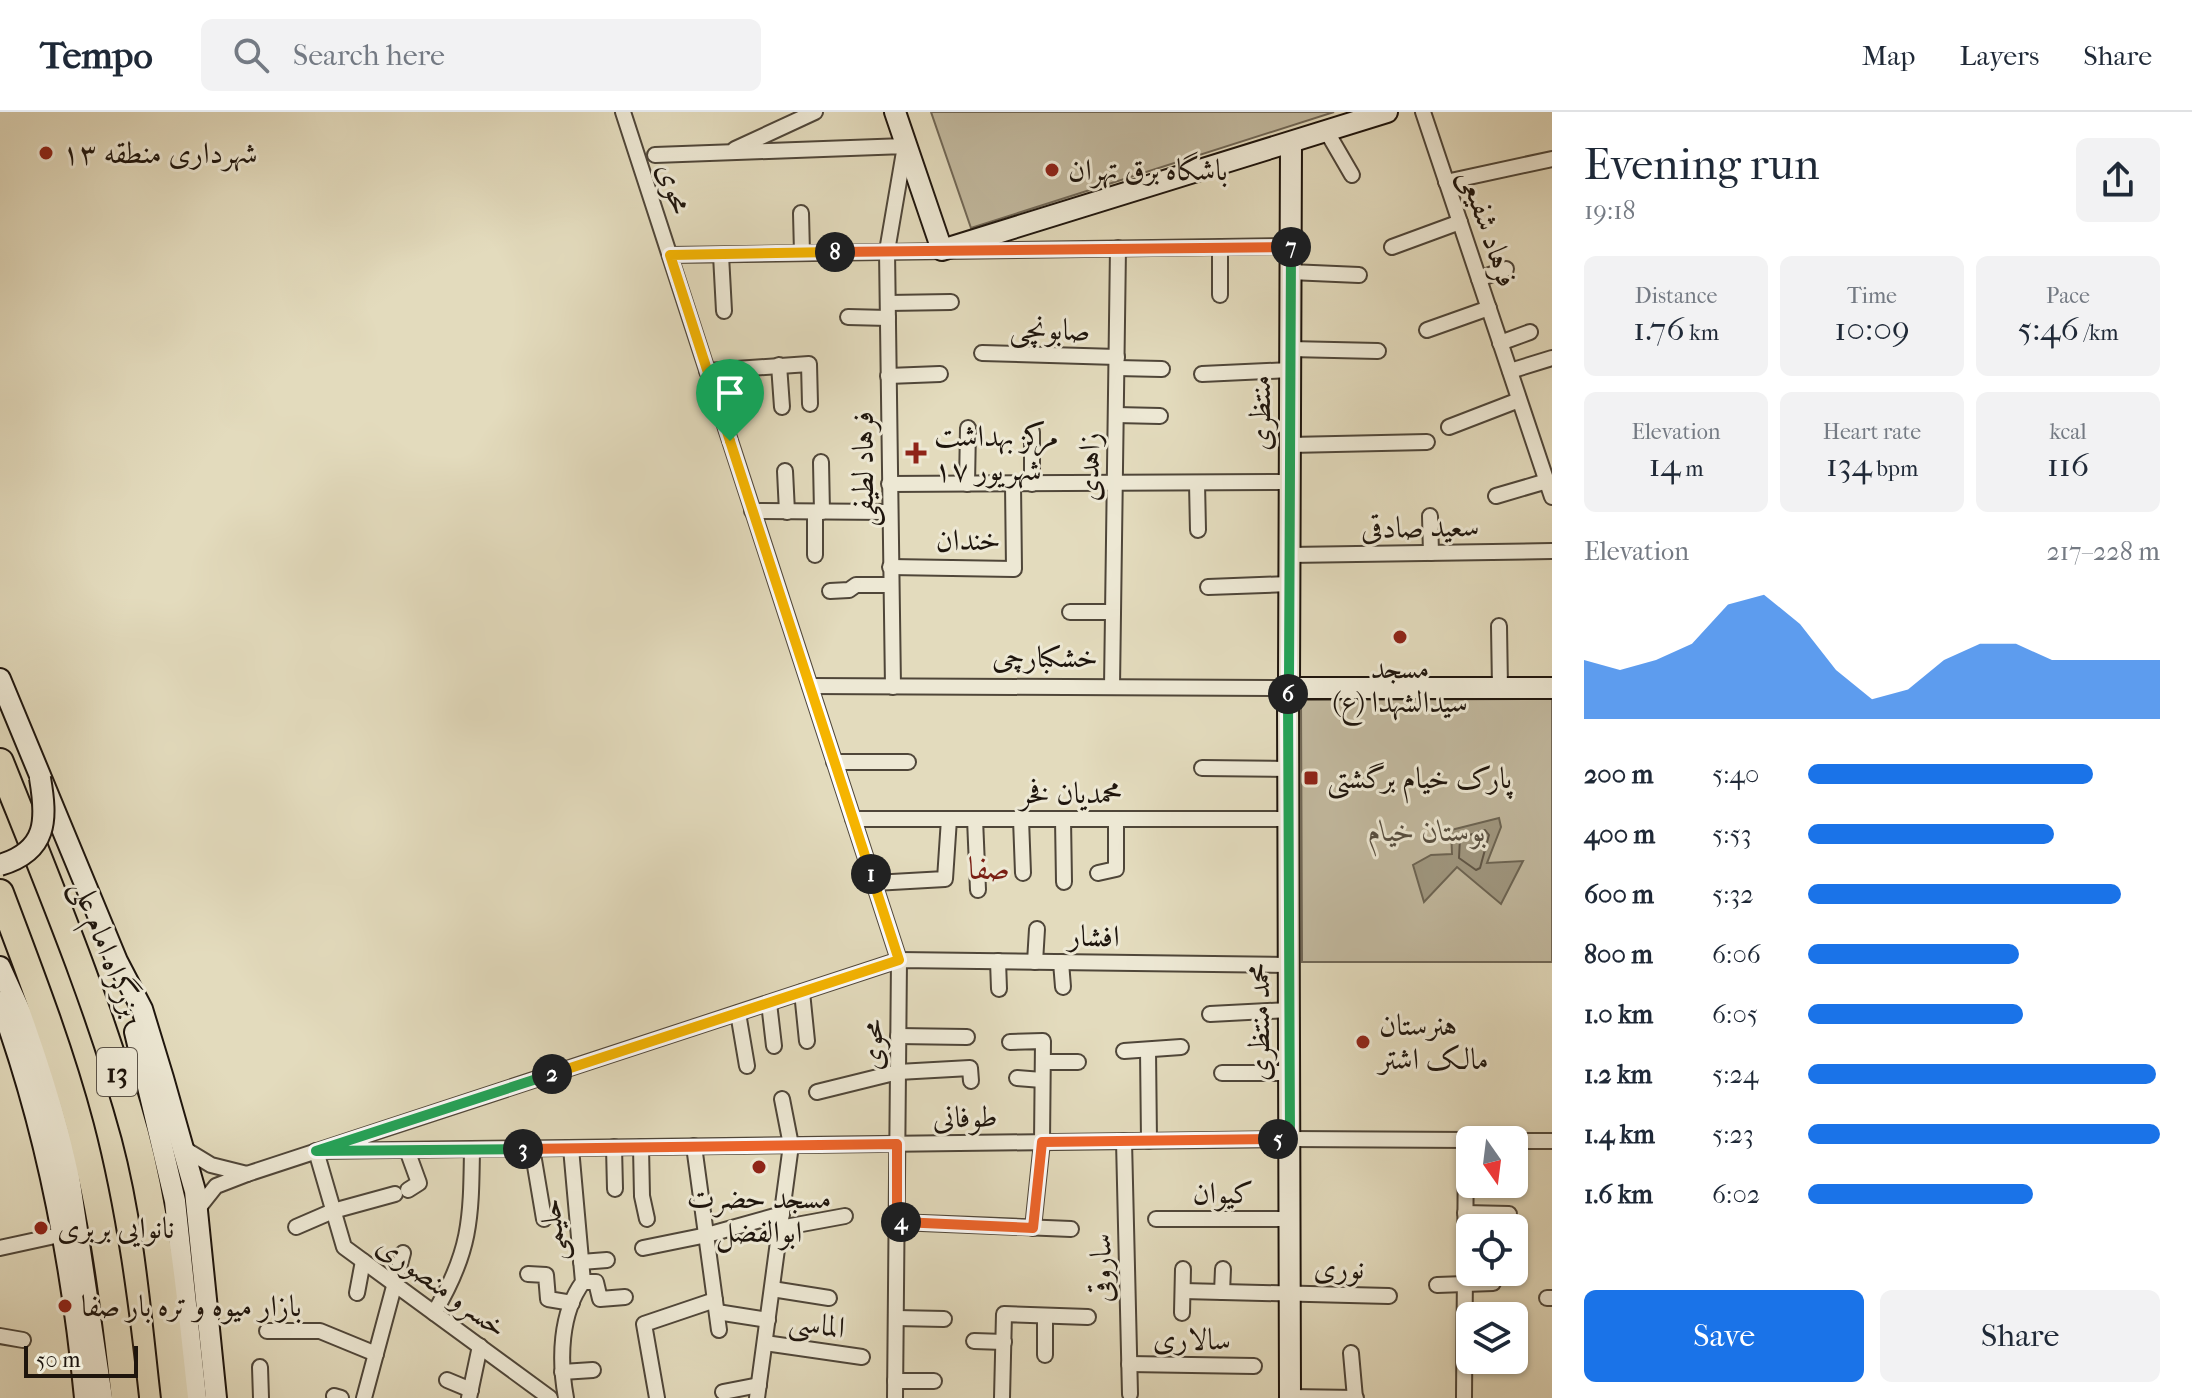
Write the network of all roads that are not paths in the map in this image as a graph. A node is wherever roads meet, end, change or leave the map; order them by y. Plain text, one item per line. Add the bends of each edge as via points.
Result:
1 (623, 112) edge
2 (815, 112) edge
3 (895, 112) edge
4 (1387, 112) edge
5 (1423, 112) edge
6 (1327, 132) junction
7 (1291, 144) junction
8 (905, 146) junction
9 (729, 152) junction
10 (655, 155) dead end
11 (1552, 159) edge
12 (1352, 175) dead end
13 (1446, 182) junction
14 (801, 213) dead end
15 (1460, 222) junction
16 (1291, 246) junction
17 (1220, 247) junction
18 (1392, 247) dead end
19 (1118, 248) junction
20 (942, 250) junction
21 (887, 251) junction
22 (802, 253) junction
23 (670, 255) junction
24 (721, 255) junction
25 (1506, 269) dead end
26 (1290, 272) junction
27 (1359, 275) dead end
28 (1479, 279) junction
29 (1220, 295) dead end
30 (951, 302) dead end
31 (1489, 308) junction
32 (724, 311) dead end
33 (888, 311) junction
34 (848, 317) dead end
35 (1427, 330) dead end
36 (1530, 332) dead end
37 (1500, 343) junction
38 (1378, 351) dead end
39 (982, 353) dead end
40 (1552, 358) edge
41 (1290, 360) junction
42 (1117, 362) junction
43 (779, 365) junction
44 (1162, 369) dead end
45 (707, 371) junction
46 (1510, 371) junction
47 (940, 374) dead end
48 (1202, 374) dead end
49 (888, 376) junction
50 (1519, 400) junction
51 (810, 404) dead end
52 (782, 407) dead end
53 (1116, 415) junction
54 (1160, 416) dead end
55 (1449, 427) dead end
56 (968, 428) dead end
57 (1032, 432) dead end
58 (1427, 442) dead end
59 (1290, 445) junction
60 (1545, 451) edge
61 (821, 462) dead end
62 (785, 471) dead end
63 (1547, 481) junction
64 (1290, 482) junction
65 (1197, 483) junction
66 (889, 484) junction
67 (967, 484) junction
68 (1013, 484) junction
69 (1032, 484) junction
70 (1115, 484) junction
71 (1496, 496) dead end
72 (1552, 497) edge
73 (752, 511) junction
74 (787, 512) junction
75 (818, 512) junction
76 (890, 512) junction
77 (1430, 516) dead end
78 (1198, 530) dead end
79 (1552, 551) edge
80 (1431, 553) junction
81 (815, 555) dead end
82 (1289, 555) junction
83 (890, 567) junction
84 (1289, 584) junction
85 (890, 585) junction
86 (1208, 587) dead end
87 (830, 591) dead end
88 (1070, 612) dead end
89 (1113, 612) junction
90 (1499, 626) dead end
91 (0, 679) edge
92 (810, 686) junction
93 (893, 687) junction
94 (1112, 687) junction
95 (1289, 688) junction
96 (1500, 688) junction
97 (1552, 688) edge
98 (0, 762) edge
99 (834, 762) junction
100 (908, 762) dead end
101 (1202, 768) dead end
102 (1289, 769) junction
103 (40, 778) junction
104 (853, 819) junction
105 (949, 819) junction
106 (975, 819) junction
107 (1021, 819) junction
108 (1063, 819) junction
109 (1116, 819) junction
110 (1289, 819) junction
111 (0, 865) edge
112 (1023, 873) dead end
113 (1098, 873) dead end
114 (1064, 882) dead end
115 (874, 883) junction
116 (978, 890) dead end
117 (0, 893) edge
118 (1037, 929) dead end
119 (899, 960) junction
120 (117, 961) junction
121 (998, 961) junction
122 (1035, 962) junction
123 (1061, 962) junction
124 (1289, 965) junction
125 (0, 967) edge
126 (1063, 987) dead end
127 (999, 989) dead end
128 (802, 992) junction
129 (769, 1003) junction
130 (1, 1008) edge
131 (1289, 1010) junction
132 (738, 1013) junction
133 (1210, 1014) dead end
134 (898, 1036) junction
135 (807, 1041) dead end
136 (1010, 1042) dead end
137 (774, 1046) dead end
138 (1181, 1047) dead end
139 (1148, 1050) junction
140 (1124, 1051) dead end
141 (1043, 1062) junction
142 (1078, 1062) dead end
143 (747, 1066) dead end
144 (898, 1072) junction
145 (1222, 1073) dead end
146 (1289, 1073) junction
147 (1017, 1078) dead end
148 (1042, 1080) junction
149 (817, 1092) dead end
150 (782, 1099) dead end
151 (1290, 1139) junction
152 (1456, 1140) edge
153 (1124, 1141) junction
154 (1149, 1141) junction
155 (1528, 1141) edge
156 (1552, 1141) edge
157 (1042, 1142) junction
158 (897, 1144) junction
159 (791, 1145) junction
160 (694, 1146) junction
161 (614, 1147) junction
162 (641, 1147) junction
163 (183, 1148) junction
164 (532, 1148) junction
165 (571, 1148) junction
166 (472, 1149) junction
167 (407, 1150) junction
168 (316, 1151) junction
169 (247, 1174) junction
170 (615, 1189) dead end
171 (1466, 1198) edge
172 (197, 1210) junction
173 (333, 1211) junction
174 (1465, 1213) joint
175 (1509, 1214) dead end
176 (845, 1216) dead end
177 (544, 1219) dead end
178 (647, 1219) dead end
179 (1156, 1219) dead end
180 (1289, 1219) junction
181 (781, 1221) junction
182 (897, 1222) junction
183 (296, 1227) dead end
184 (1033, 1228) junction
185 (1071, 1229) dead end
186 (64, 1234) junction
187 (707, 1235) junction
188 (0, 1248) edge
189 (643, 1248) dead end
190 (403, 1253) dead end
191 (607, 1260) dead end
192 (363, 1261) junction
193 (581, 1262) junction
194 (1183, 1269) dead end
195 (1223, 1269) dead end
196 (528, 1274) dead end
197 (583, 1282) junction
198 (394, 1283) junction
199 (1456, 1284) edge
200 (1437, 1285) dead end
201 (1465, 1286) edge
202 (772, 1289) junction
203 (1183, 1291) junction
204 (1222, 1292) junction
205 (357, 1293) dead end
206 (1288, 1293) junction
207 (1389, 1296) dead end
208 (625, 1297) dead end
209 (829, 1298) dead end
210 (572, 1303) junction
211 (716, 1306) junction
212 (434, 1313) junction
213 (1182, 1313) dead end
214 (1045, 1316) junction
215 (1088, 1317) dead end
216 (896, 1318) junction
217 (944, 1319) dead end
218 (768, 1320) junction
219 (719, 1330) dead end
220 (267, 1331) dead end
221 (0, 1336) edge
222 (23, 1340) dead end
223 (974, 1341) dead end
224 (1004, 1342) junction
225 (765, 1343) junction
226 (480, 1346) junction
227 (1351, 1353) dead end
228 (376, 1354) junction
229 (1045, 1355) dead end
230 (862, 1357) dead end
231 (1129, 1364) junction
232 (1254, 1366) dead end
233 (260, 1367) dead end
234 (593, 1370) dead end
235 (562, 1372) junction
236 (447, 1380) dead end
237 (895, 1381) junction
238 (934, 1381) dead end
239 (758, 1391) edge
240 (723, 1392) dead end
241 (470, 1394) edge
242 (1130, 1394) dead end
243 (543, 1396) edge
244 (85, 1398) edge
245 (102, 1398) edge
246 (125, 1398) edge
247 (175, 1398) edge
248 (196, 1398) edge
249 (216, 1398) edge
250 (261, 1398) edge
251 (364, 1398) edge
252 (566, 1398) edge
253 (657, 1398) edge
254 (895, 1398) edge
255 (1002, 1398) edge
256 (1290, 1398) edge
257 (1356, 1398) edge
258 (1464, 1398) edge

1 - 23 street, محوی
2 - 9 street
3 - 8 main road
4 - 6 main road
5 - 13 street, فرهاد شفیعی
6 - 7 main road
6 - 12 street
7 - 16 main road, منتظری
7 - 20 main road
8 - 9 street
8 - 20 main road
8 - 21 street, فرهاد لطیفی
9 - 10 street
11 - 13 street
13 - 15 street, فرهاد شفیعی
14 - 22 street
15 - 18 street
15 - 28 street, فرهاد شفیعی
16 - 17 street
16 - 26 main road, منتظری
17 - 19 street
17 - 29 street
19 - 20 street
19 - 42 street, زاهدی
20 - 21 street
21 - 22 street
21 - 33 street, فرهاد لطیفی
22 - 24 street
23 - 24 street
23 - 45 street, محوی
24 - 32 street
25 - 28 street
26 - 27 street
26 - 41 main road, منتظری
28 - 31 street, فرهاد شفیعی
30 - 33 street
31 - 35 street
31 - 37 street, فرهاد شفیعی
33 - 34 street
33 - 49 street, فرهاد لطیفی
36 - 37 street
37 - 46 street, فرهاد شفیعی
38 - 41 street
39 - 42 street, صابونچی
40 - 46 street
41 - 48 street
41 - 59 main road, منتظری
42 - 44 street, صابونچی
42 - 53 street, زاهدی
43 - 45 street
43 - 51 street via 809,364
43 - 52 street
45 - 73 street, محوی
46 - 50 street, فرهاد شفیعی
47 - 49 street
49 - 66 street, فرهاد لطیفی
50 - 55 street
50 - 60 street, فرهاد شفیعی
53 - 54 street
53 - 70 street, زاهدی
56 - 67 street
57 - 69 street
58 - 59 street
59 - 64 main road, منتظری
60 - 63 street, فرهاد شفیعی
61 - 75 street
62 - 74 street
63 - 71 street
63 - 72 street, فرهاد شفیعی
64 - 65 street
64 - 82 main road, منتظری
65 - 70 street
65 - 78 street
66 - 67 street
66 - 76 street, فرهاد لطیفی
67 - 68 street
68 - 69 street
68 - 83 street, خندان via 1014,569
69 - 70 street
70 - 89 street, زاهدی
73 - 74 street
73 - 92 street, محوی
74 - 75 street
75 - 76 street
75 - 81 street
76 - 83 street, فرهاد لطیفی
77 - 80 street
79 - 80 street, سعید صادقی
80 - 82 street, سعید صادقی
82 - 84 main road, منتظری
83 - 85 street, فرهاد لطیفی
84 - 86 street
84 - 95 main road, منتظری
85 - 87 street
85 - 93 street, فرهاد لطیفی
88 - 89 street
89 - 94 street, زاهدی
90 - 96 street
91 - 103 main road
92 - 93 street, خشکبارچی
92 - 99 street, محوی
93 - 94 street, خشکبارچی
94 - 95 street, خشکبارچی
95 - 96 main road, خشکبارچی
95 - 102 main road, محمد منتظری
96 - 97 main road, خشکبارچی
98 - 247 highway, بزرگراه امام علی / 13 via 98,1010 135,1135 152,1207
99 - 100 street
99 - 104 street, محوی
101 - 102 street
102 - 110 main road, محمد منتظری
103 - 111 main road, bridge via 46,811 43,829 32,847
103 - 120 main road
104 - 105 street, محمدیان فخر
104 - 115 street, محوی
105 - 106 street, محمدیان فخر
105 - 115 street via 945,879
106 - 107 street, محمدیان فخر
106 - 116 street
107 - 108 street, محمدیان فخر
107 - 112 street
108 - 109 street, محمدیان فخر
108 - 114 street
109 - 110 street, محمدیان فخر
109 - 113 street via 1116,869
110 - 124 main road, محمد منتظری
115 - 119 street, محوی
117 - 246 highway, 13 via 80,1125 114,1305
118 - 122 street
119 - 121 street, افشار
119 - 128 street, افشار
119 - 134 street, محوی
120 - 163 main road via 142,1009
120 - 248 main road via 175,1201
121 - 122 street, افشار
121 - 127 street
122 - 123 street, افشار
123 - 124 street, افشار
123 - 126 street
124 - 131 main road, محمد منتظری
125 - 245 main road via 33,1040 67,1163
128 - 129 street, افشار
128 - 135 street
129 - 132 street, افشار
129 - 137 street
130 - 186 main road via 37,1115
131 - 133 street
131 - 146 main road, محمد منتظری
132 - 143 street
132 - 168 street, افشار
134 - 144 street, محوی
134 - 144 street via 968,1044 971,1074
136 - 141 street via 1043,1041
138 - 139 street
139 - 140 street
139 - 154 street
141 - 142 street
141 - 148 street
144 - 149 street
144 - 158 street, محوی
145 - 146 street
146 - 151 main road, محمد منتظری
147 - 148 street
148 - 157 street
150 - 159 street
151 - 152 street, طوفانی
151 - 154 street, طوفانی
151 - 180 main road, محمد منتظری
153 - 154 street, طوفانی
153 - 157 street, طوفانی
153 - 231 street, ساروقی
155 - 156 street
157 - 158 street, طوفانی
157 - 184 street
158 - 159 street, طوفانی
158 - 182 street, محوی
159 - 160 street, طوفانی
159 - 181 street
160 - 162 street, طوفانی
160 - 187 street
161 - 162 street, طوفانی
161 - 165 street, طوفانی
161 - 170 street
162 - 178 street
163 - 169 street via 211,1165
163 - 172 main road
164 - 165 street, طوفانی
164 - 166 street, طوفانی
164 - 177 street
165 - 193 street, حلیمی
166 - 167 street, طوفانی
166 - 212 street via 468,1241
167 - 168 street, طوفانی
167 - 173 street via 419,1183
168 - 169 street, افشار
168 - 173 street, خسرو منصوری
169 - 172 street, افشار via 216,1186
171 - 174 street
172 - 249 main road
173 - 183 street
173 - 192 street, خسرو منصوری via 344,1247
174 - 175 street
176 - 181 street
179 - 180 street, کیوان
180 - 206 main road, محمد منتظری
181 - 187 street
181 - 202 street
182 - 184 street
182 - 216 street, محوی
184 - 185 street
186 - 188 street
186 - 244 main road
187 - 189 street
187 - 211 street
190 - 198 street
191 - 193 street
192 - 198 street, خسرو منصوری
192 - 205 street
193 - 197 street, حلیمی
194 - 203 street
195 - 204 street
196 - 210 street via 546,1275 548,1299
197 - 208 street via 596,1282 600,1299
197 - 210 street, حلیمی
198 - 212 street, خسرو منصوری
198 - 228 street
199 - 200 street
201 - 258 street
202 - 209 street
202 - 218 street
203 - 204 street, نوری
203 - 213 street
204 - 206 street, نوری
206 - 207 street, نوری
206 - 256 main road, محمد منتظری
210 - 235 street, حلیمی
211 - 218 street
211 - 219 street
211 - 253 street via 644,1324
212 - 226 street, خسرو منصوری
214 - 215 street
214 - 224 street via 1004,1314
214 - 229 street
216 - 217 street
216 - 237 street, محوی
218 - 225 street
220 - 228 street via 320,1331
221 - 222 street
223 - 224 street
224 - 255 street
225 - 230 street, الماسی
225 - 239 street
226 - 241 street
226 - 243 street, خسرو منصوری
227 - 257 street
228 - 251 street
231 - 232 street, سالاری
231 - 242 street, ساروقی
233 - 250 street
234 - 235 street
235 - 252 street, حلیمی
236 - 241 street
237 - 238 street
237 - 254 street, محوی
239 - 240 street
256 - 257 street

